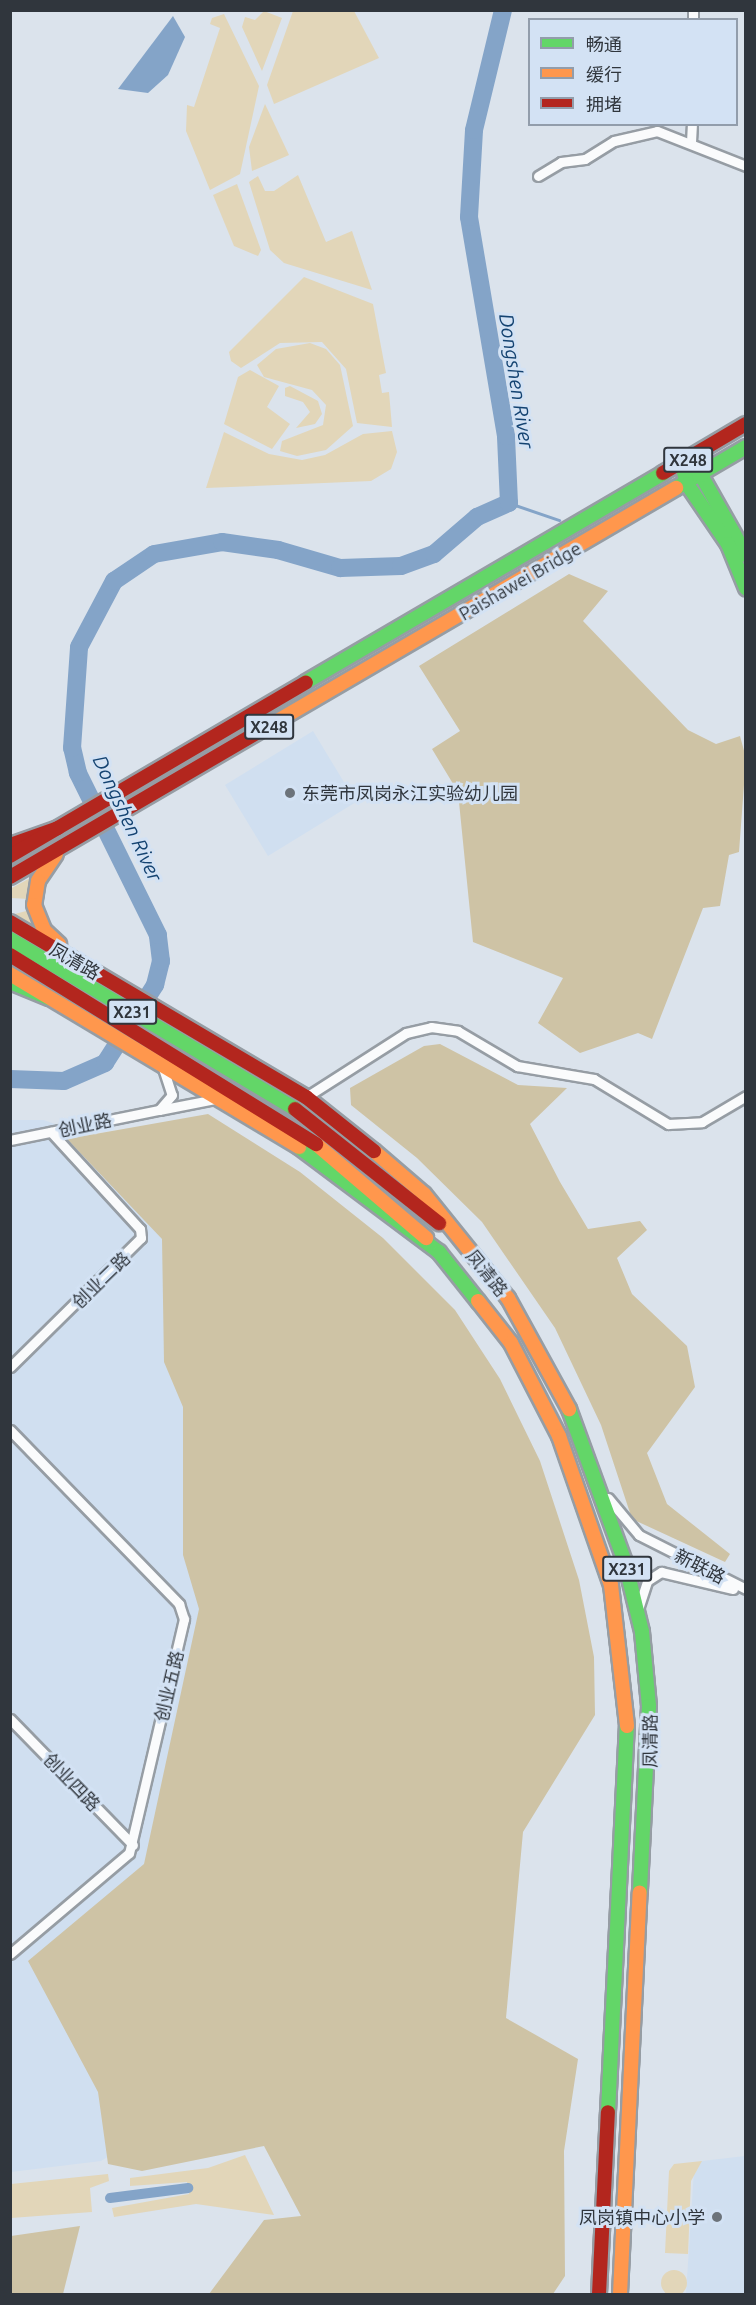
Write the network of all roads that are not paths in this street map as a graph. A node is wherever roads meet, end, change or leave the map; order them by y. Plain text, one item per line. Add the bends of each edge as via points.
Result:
1 (692, 126) edge
2 (691, 142) junction
3 (746, 166) edge
4 (538, 176) dead end
5 (746, 424) edge
6 (746, 447) edge
7 (682, 464) junction
8 (701, 475) junction
9 (687, 484) junction
10 (746, 555) edge
11 (746, 588) edge
12 (58, 828) junction
13 (10, 845) edge
14 (65, 846) junction
15 (10, 856) edge
16 (10, 877) edge
17 (10, 922) edge
18 (10, 939) edge
19 (10, 956) edge
20 (73, 959) junction
21 (10, 974) edge
22 (10, 982) edge
23 (50, 998) junction
24 (157, 1062) junction
25 (746, 1096) edge
26 (306, 1097) junction
27 (220, 1098) junction
28 (159, 1110) junction
29 (51, 1132) junction
30 (10, 1140) edge
31 (454, 1235) junction
32 (439, 1252) junction
33 (10, 1367) edge
34 (10, 1430) edge
35 (604, 1493) junction
36 (746, 1590) edge
37 (638, 1614) junction
38 (10, 1719) edge
39 (133, 1845) junction
40 (10, 1954) edge
41 (599, 2295) edge
42 (620, 2295) edge

1 - 2 street
2 - 3 street
2 - 4 street via 666,132 634,135
5 - 7 main road, X248
6 - 8 main road, X248
7 - 8 main road
7 - 9 main road
7 - 12 main road, Paishawei Bridge / X248
8 - 9 main road, X248
8 - 10 main road
9 - 11 main road via 728,544
9 - 14 main road, Paishawei Bridge / X248
12 - 13 main road
12 - 15 main road, X248
14 - 16 main road, X248
14 - 20 main road via 41,874 34,904 44,930
17 - 20 main road, 凤清路 / X231
18 - 31 main road, 凤清路 / X231 via 333,1135
19 - 32 main road, 凤清路 / X231 via 330,1151
20 - 26 main road, 凤清路 / X231
21 - 23 main road, 凤清路 / X231
22 - 23 main road
23 - 24 main road, 凤清路 / X231
24 - 27 main road, 凤清路 / X231
24 - 28 street via 172,1089 169,1102
25 - 26 street via 702,1122 668,1124 594,1079 517,1066 458,1031 431,1027 406,1034
26 - 31 main road, 凤清路 / X231 via 410,1181
27 - 28 street, 创业路
27 - 32 main road, 凤清路 / X231 via 298,1146 397,1225
28 - 29 street, 创业路
29 - 30 street, 创业路
29 - 33 street, 创业二路 via 140,1229 141,1238
31 - 35 main road, 凤清路 / X231 via 528,1328
32 - 41 main road, 凤清路 / X231 via 496,1319 544,1405 585,1502 621,1636 628,1780
34 - 39 street, 创业五路 via 183,1611
35 - 36 street, 新联路 via 639,1535
35 - 37 main road, 凤清路 / X231
36 - 37 street, 新联路 via 661,1572 643,1588
37 - 42 main road, 凤清路 / X231 via 648,1687 650,1762
38 - 39 street, 创业四路
39 - 40 street, 创业五路 via 123,1860

